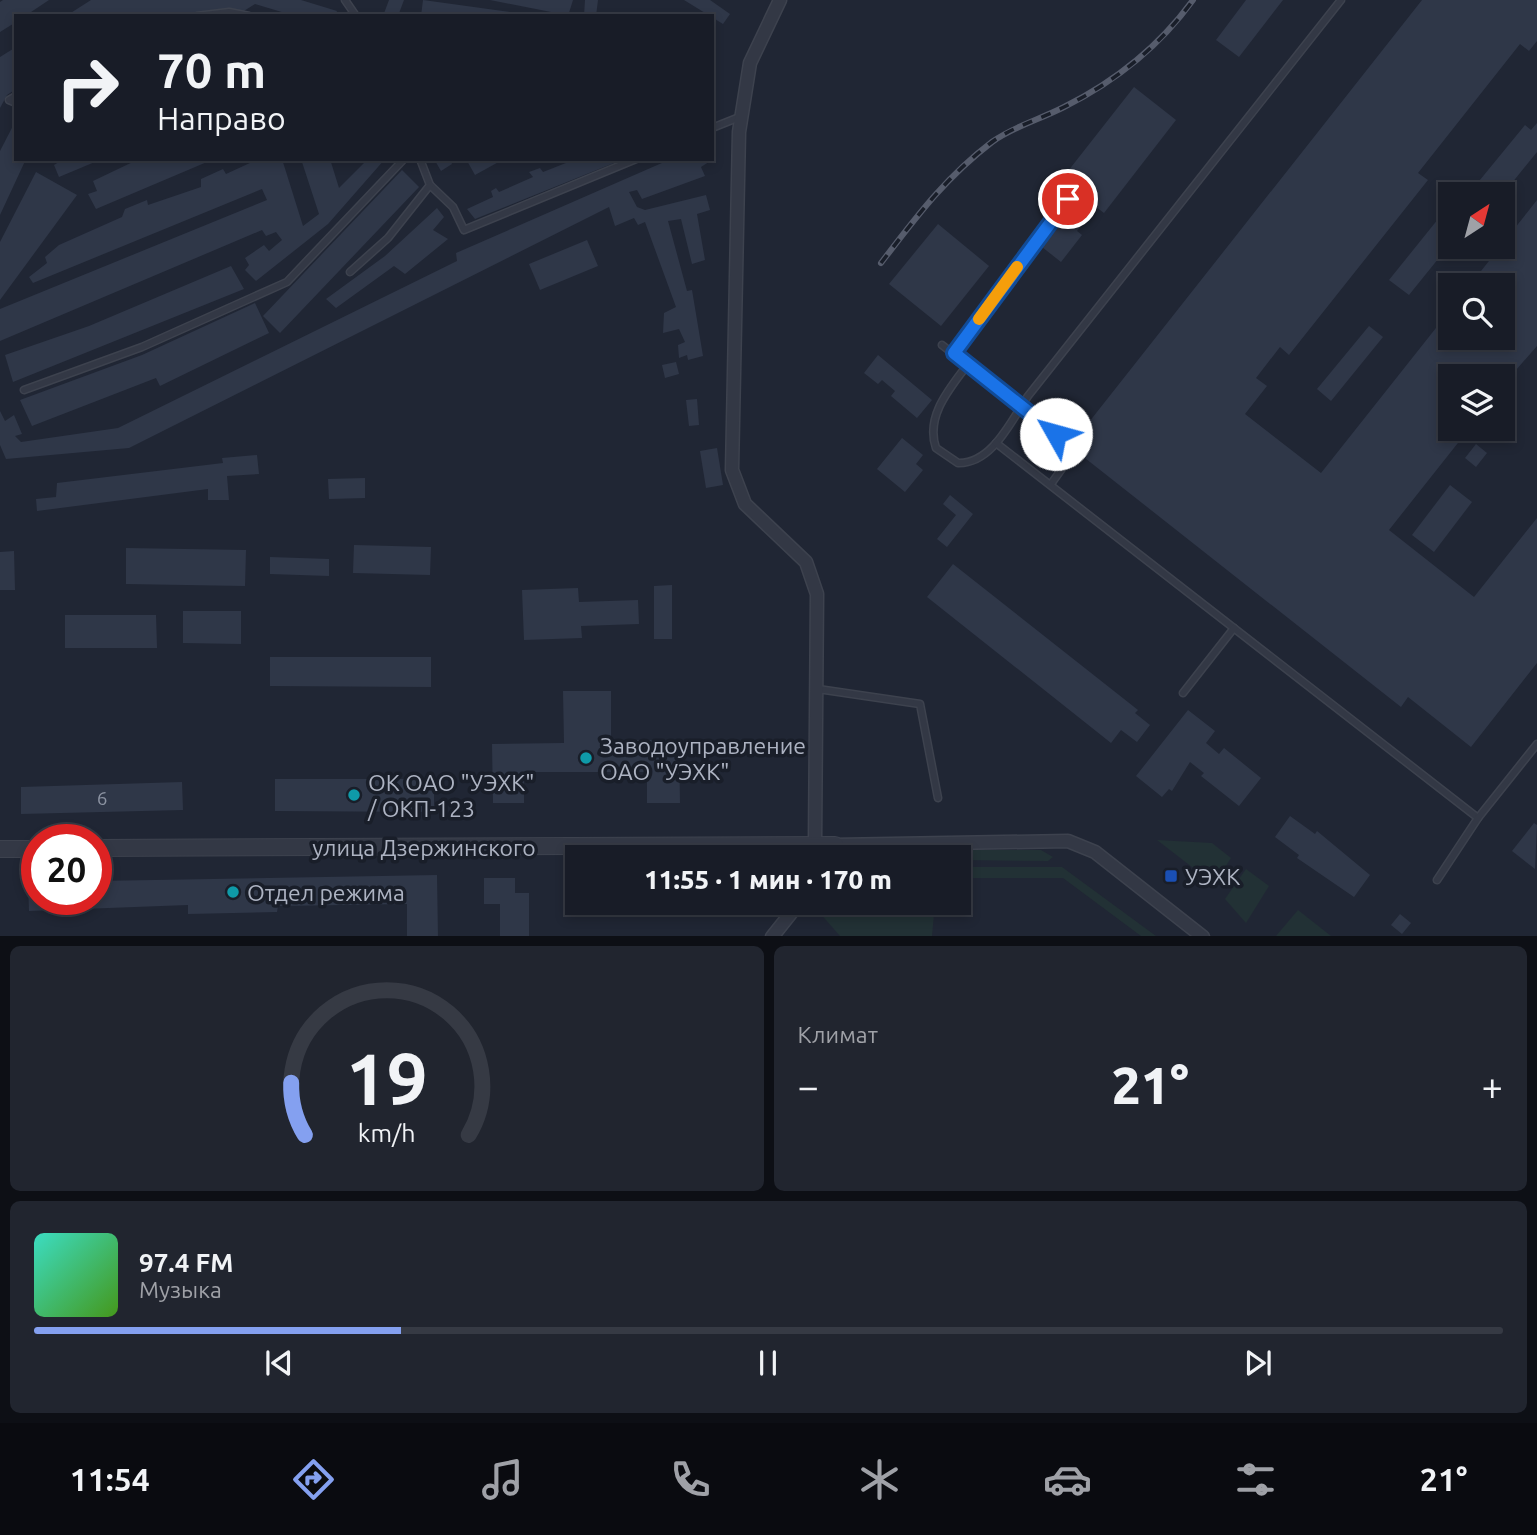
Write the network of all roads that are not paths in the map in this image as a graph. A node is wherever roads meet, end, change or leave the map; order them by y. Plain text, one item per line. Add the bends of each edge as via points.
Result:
1 (780, 0) edge
2 (1341, 0) edge
3 (213, 14) edge
4 (239, 14) edge
5 (742, 116) junction
6 (714, 127) edge
7 (402, 161) edge
8 (421, 161) edge
9 (631, 161) edge
10 (430, 185) junction
11 (1068, 199) dead end
12 (350, 272) dead end
13 (942, 345) dead end
14 (954, 353) junction
15 (968, 364) junction
16 (24, 390) dead end
17 (1021, 407) junction
18 (996, 443) junction
19 (1051, 484) junction
20 (1234, 628) junction
21 (818, 688) junction
22 (1183, 693) dead end
23 (1537, 744) edge
24 (938, 798) dead end
25 (1478, 818) junction
26 (815, 844) joint
27 (905, 845) edge
28 (112, 848) edge
29 (0, 849) edge
30 (21, 849) edge
31 (1437, 880) dead end
32 (789, 915) edge
33 (772, 936) edge
34 (1203, 936) edge

1 - 5 street via 750,63
2 - 17 lane
3 - 4 lane
5 - 6 lane
5 - 21 street via 732,470 745,504 806,562 817,594
7 - 16 lane via 287,282 142,347
8 - 10 lane
9 - 10 lane via 464,230 453,207
10 - 12 lane via 388,238
11 - 14 lane
13 - 14 lane
14 - 15 lane
15 - 17 lane
15 - 18 lane via 938,410 936,448 944,457 968,464 981,459
17 - 18 lane
17 - 19 lane via 1056,434 1064,449 1066,463
18 - 19 lane
19 - 20 lane
20 - 22 lane
20 - 25 lane
21 - 24 lane via 920,704
21 - 26 street
23 - 25 lane
25 - 31 lane
26 - 28 street, улица Дзержинского
27 - 34 street via 1077,843
29 - 30 street
32 - 33 street

